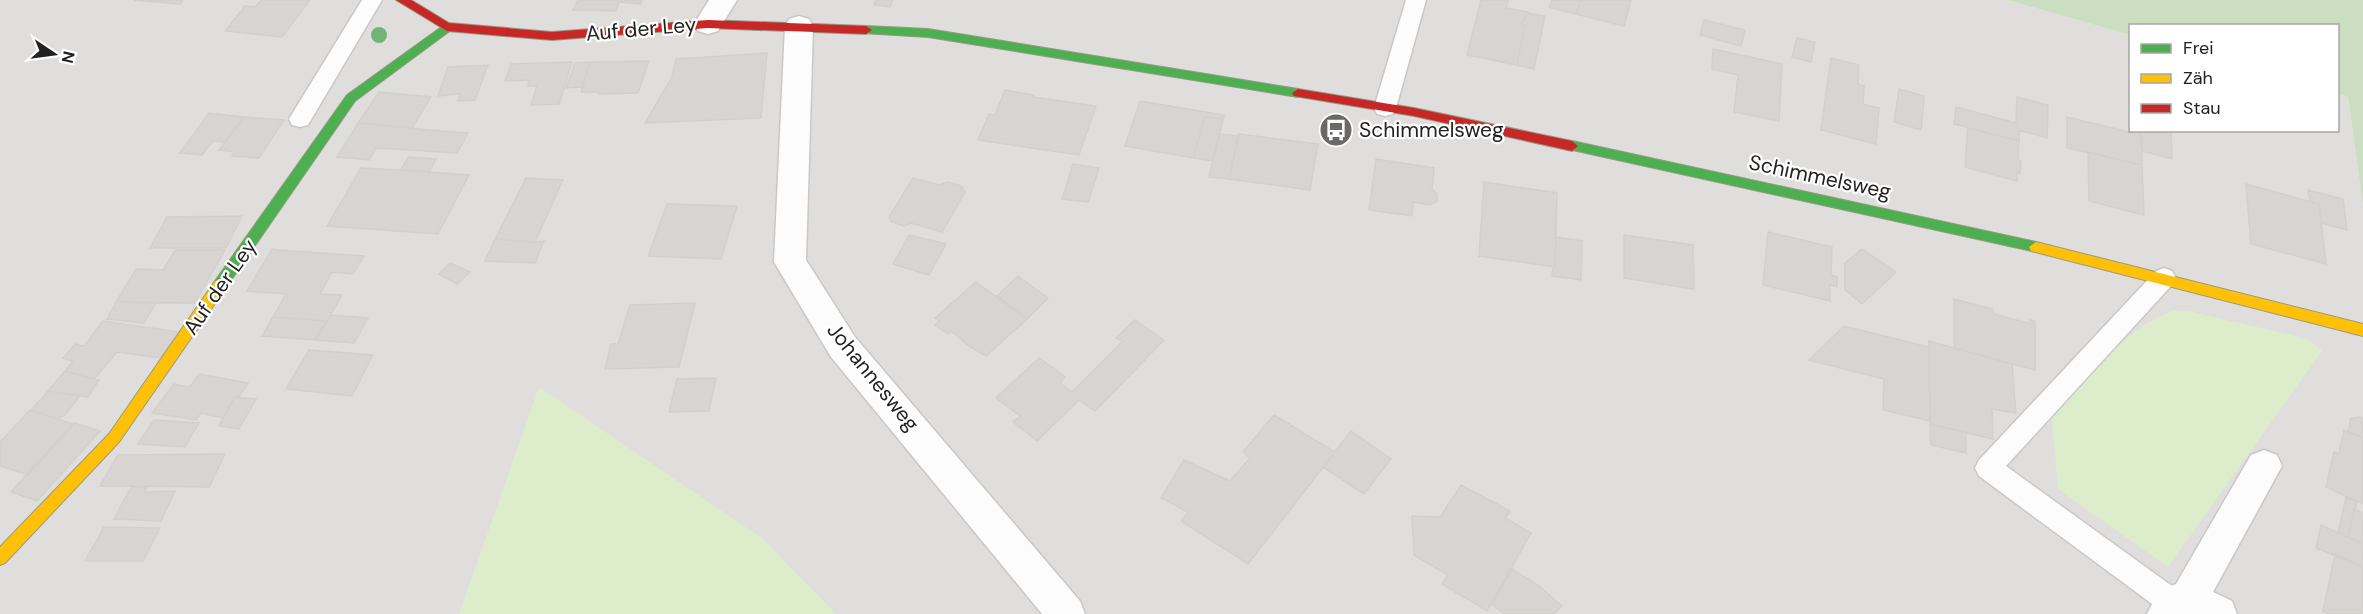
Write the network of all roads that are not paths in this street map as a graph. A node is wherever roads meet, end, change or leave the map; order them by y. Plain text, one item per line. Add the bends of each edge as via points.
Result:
1 (372, 0) edge
2 (402, 0) edge
3 (723, 0) edge
4 (1416, 0) edge
5 (708, 24) junction
6 (799, 26) junction
7 (447, 27) junction
8 (1385, 108) junction
9 (300, 119) dead end
10 (2164, 278) junction
11 (2363, 330) edge
12 (2264, 466) dead end
13 (0, 558) edge
14 (2187, 607) edge
15 (1066, 614) edge

1 - 9 lane
2 - 7 street, Auf der Ley
3 - 5 street
4 - 8 lane
5 - 6 street, Auf der Ley
5 - 7 street, Auf der Ley via 552,36
6 - 8 street, Schimmelsweg via 928,33
6 - 15 street, Johannesweg via 790,262 843,347
7 - 13 street, Auf der Ley via 351,98 114,438
8 - 10 street, Schimmelsweg via 1994,236
10 - 11 street, Schimmelsweg
10 - 14 lane via 1988,468
12 - 14 street

